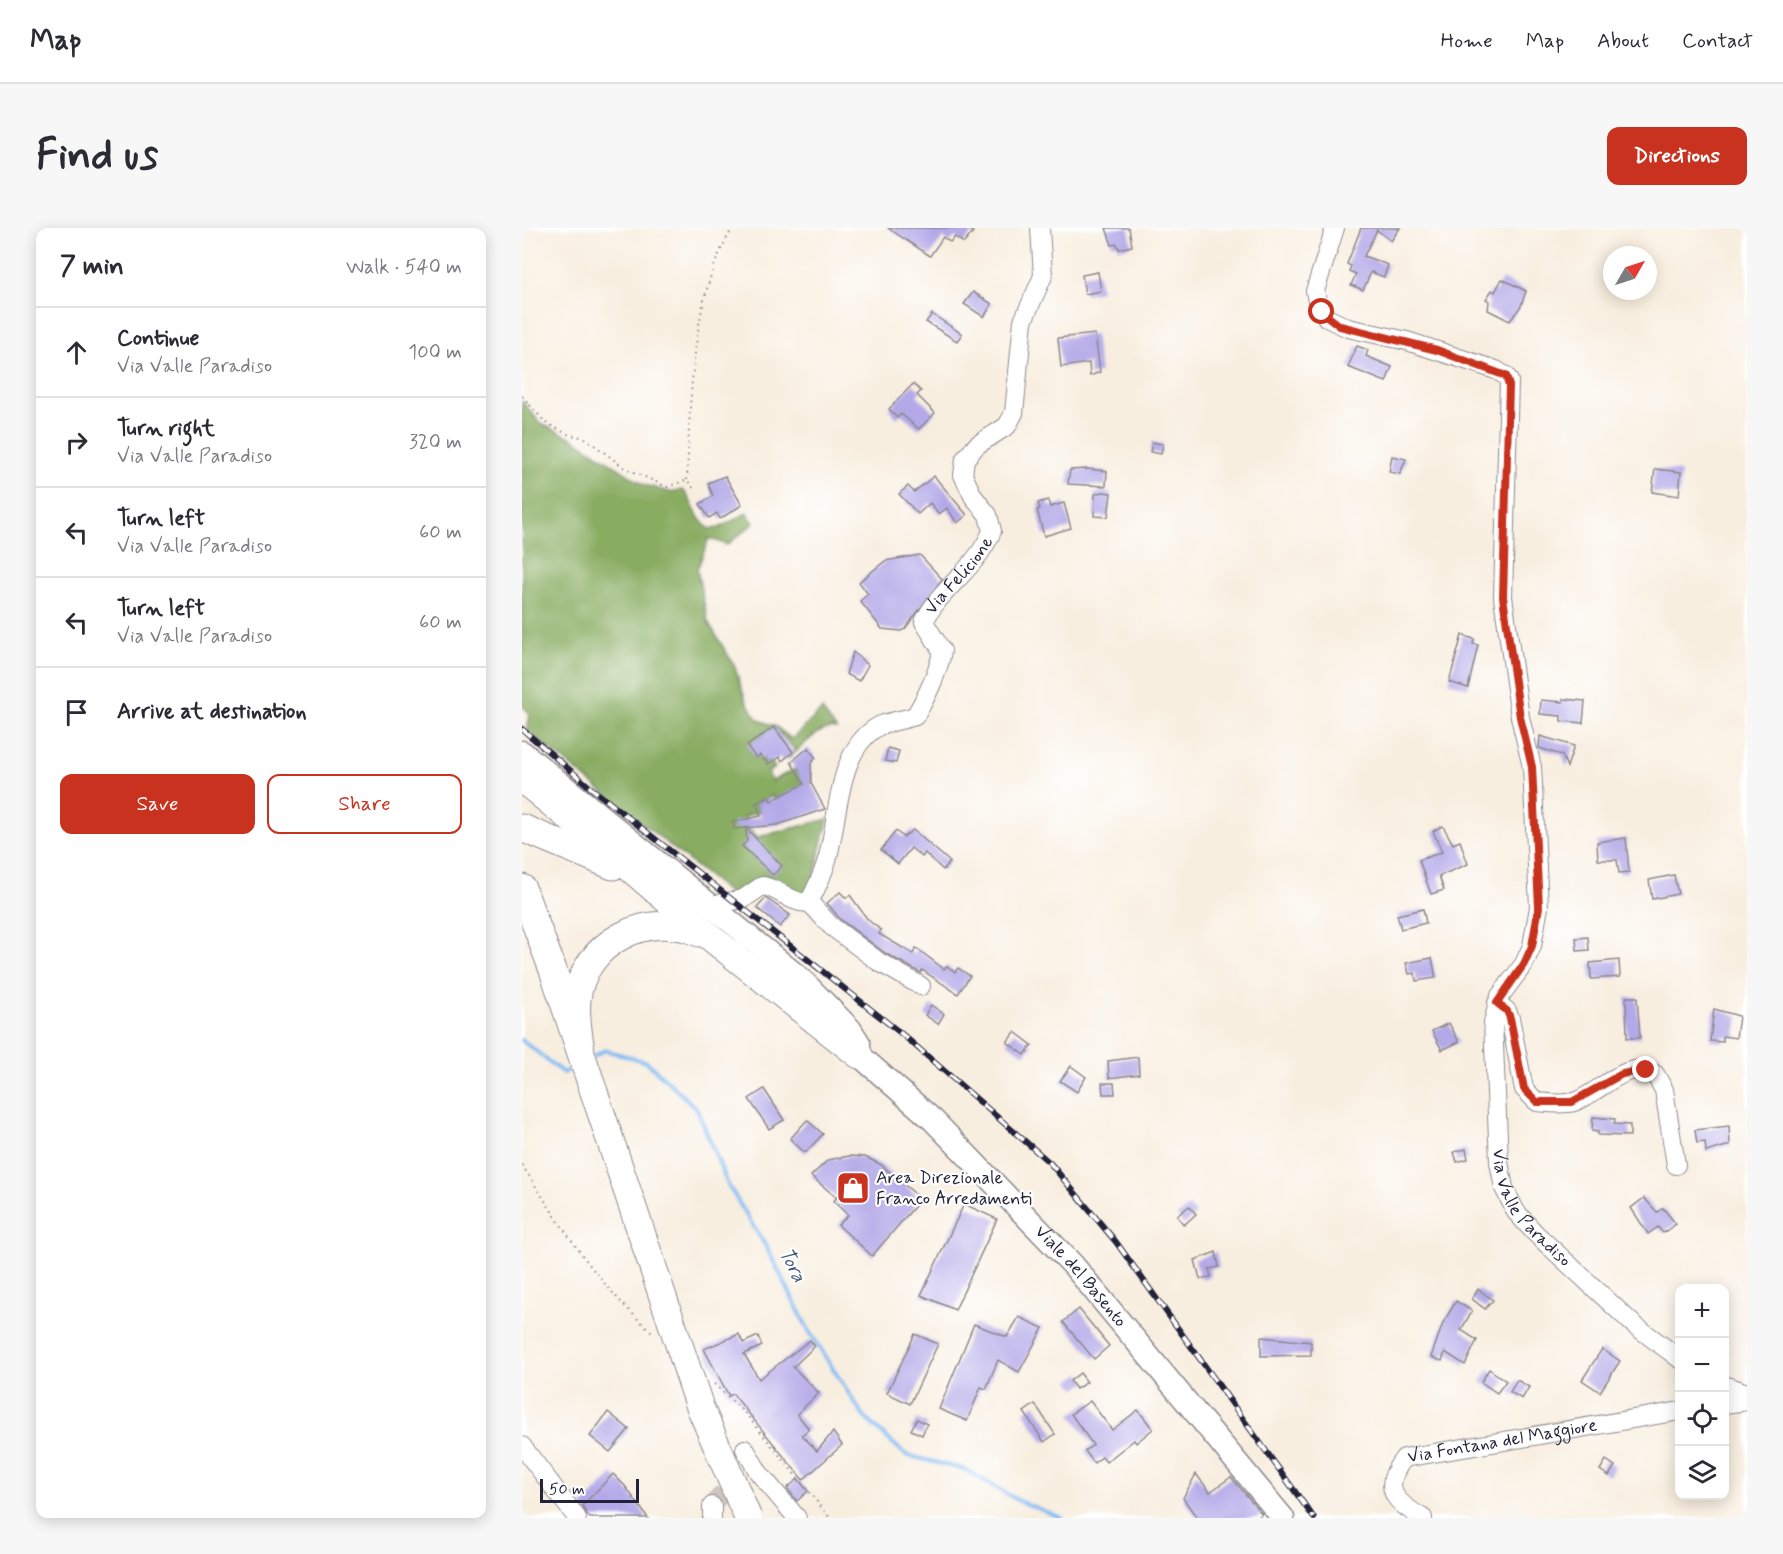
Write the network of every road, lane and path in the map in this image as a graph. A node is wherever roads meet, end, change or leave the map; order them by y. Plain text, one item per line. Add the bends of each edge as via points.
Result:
1 (733, 228) edge
2 (1040, 228) edge
3 (1335, 228) edge
4 (522, 396) edge
5 (687, 480) junction
6 (695, 490) dead end
7 (522, 752) edge
8 (522, 779) edge
9 (522, 828) edge
10 (522, 888) edge
11 (662, 897) junction
12 (808, 902) junction
13 (718, 904) junction
14 (522, 932) edge
15 (715, 941) junction
16 (921, 986) dead end
17 (1497, 1003) junction
18 (562, 1021) junction
19 (581, 1052) junction
20 (859, 1055) junction
21 (1676, 1165) dead end
22 (1675, 1355) edge
23 (1729, 1386) edge
24 (1747, 1393) edge
25 (1747, 1401) edge
26 (1729, 1403) edge
27 (1675, 1412) edge
28 (522, 1446) edge
29 (737, 1474) tunnel mouth
30 (718, 1514) edge
31 (577, 1518) edge
32 (747, 1518) edge
33 (797, 1518) edge
34 (1283, 1518) edge
35 (1423, 1518) edge

1 - 5 path via 721,246 707,282 697,348
2 - 12 street, Via Felicione via 1043,276 1023,321 1014,413 1007,426 965,459 963,475 988,515 992,531 972,565 929,611 924,622 942,651 915,716 880,726 866,737 844,776 827,860
3 - 17 street, Via Valle Paradiso via 1315,291 1327,318 1348,328 1427,347 1496,370 1509,381 1503,597 1520,717 1532,767 1539,907 1532,946
4 - 5 path via 546,423 585,438 625,468 668,487
5 - 6 path
7 - 13 main road
8 - 11 highway
9 - 11 highway via 597,858
10 - 18 highway
11 - 15 highway
12 - 13 street via 801,903 776,888 762,886 742,899
12 - 16 street via 831,926 879,962
13 - 20 main road via 825,1001 857,1038
14 - 18 highway
15 - 19 highway via 683,925 652,925 635,929 603,948 590,963 577,1001
15 - 20 highway
17 - 21 street via 1510,1018 1524,1089 1537,1102 1572,1102 1622,1074 1640,1070 1655,1074 1664,1090
17 - 22 street, Via Valle Paradiso via 1493,1022 1499,1162 1512,1204 1535,1233 1633,1324
18 - 19 highway
18 - 30 highway
19 - 32 highway, bridge via 700,1407
20 - 34 main road, Viale del Basento via 933,1120 1073,1265
23 - 24 street
25 - 26 street
27 - 35 street, Via Fontana del Maggiore via 1404,1458 1392,1481 1393,1497
28 - 31 street
29 - 33 street via 747,1454

